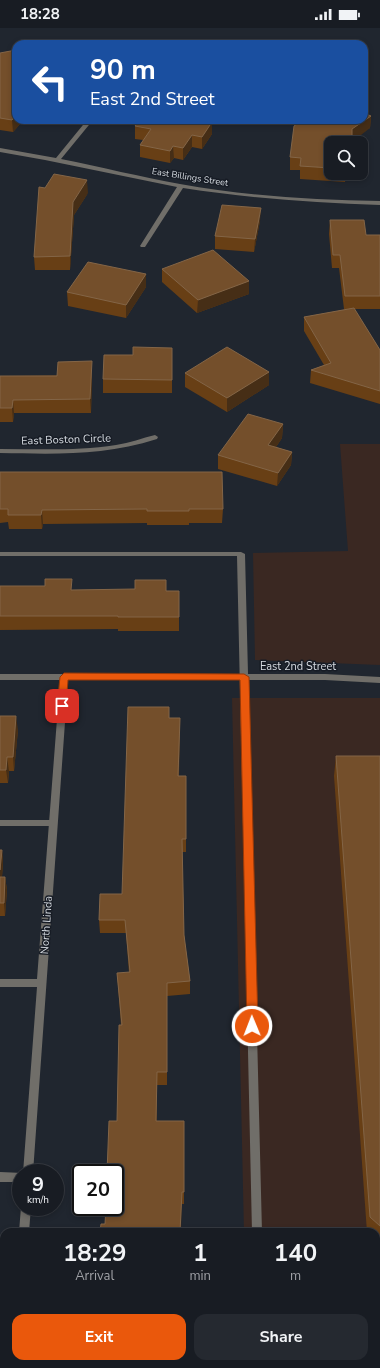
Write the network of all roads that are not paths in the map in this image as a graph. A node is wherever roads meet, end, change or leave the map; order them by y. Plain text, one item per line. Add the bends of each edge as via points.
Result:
1 (87, 124) edge
2 (0, 150) edge
3 (58, 160) junction
4 (181, 186) junction
5 (380, 203) edge
6 (143, 246) dead end
7 (155, 436) dead end
8 (0, 451) edge
9 (0, 554) edge
10 (0, 677) edge
11 (64, 677) junction
12 (244, 677) junction
13 (380, 680) edge
14 (0, 823) edge
15 (53, 823) junction
16 (41, 982) junction
17 (0, 983) edge
18 (29, 1164) edge
19 (0, 1177) edge
20 (12, 1177) edge
21 (25, 1216) edge
22 (24, 1228) edge
23 (257, 1228) edge

1 - 3 street
2 - 3 street, East Billings Street
3 - 4 street, East Billings Street
4 - 5 street, East Billings Street via 276,198
4 - 6 street
7 - 8 street, East Boston Circle via 138,443 99,450
9 - 12 street via 241,554
10 - 11 street, East 2nd Street
11 - 12 street, East 2nd Street
11 - 15 street, North Linda
12 - 13 street, East 2nd Street
12 - 23 street
14 - 15 street
15 - 16 street, North Linda
16 - 17 street
16 - 18 street, North Linda
19 - 20 street
21 - 22 street

